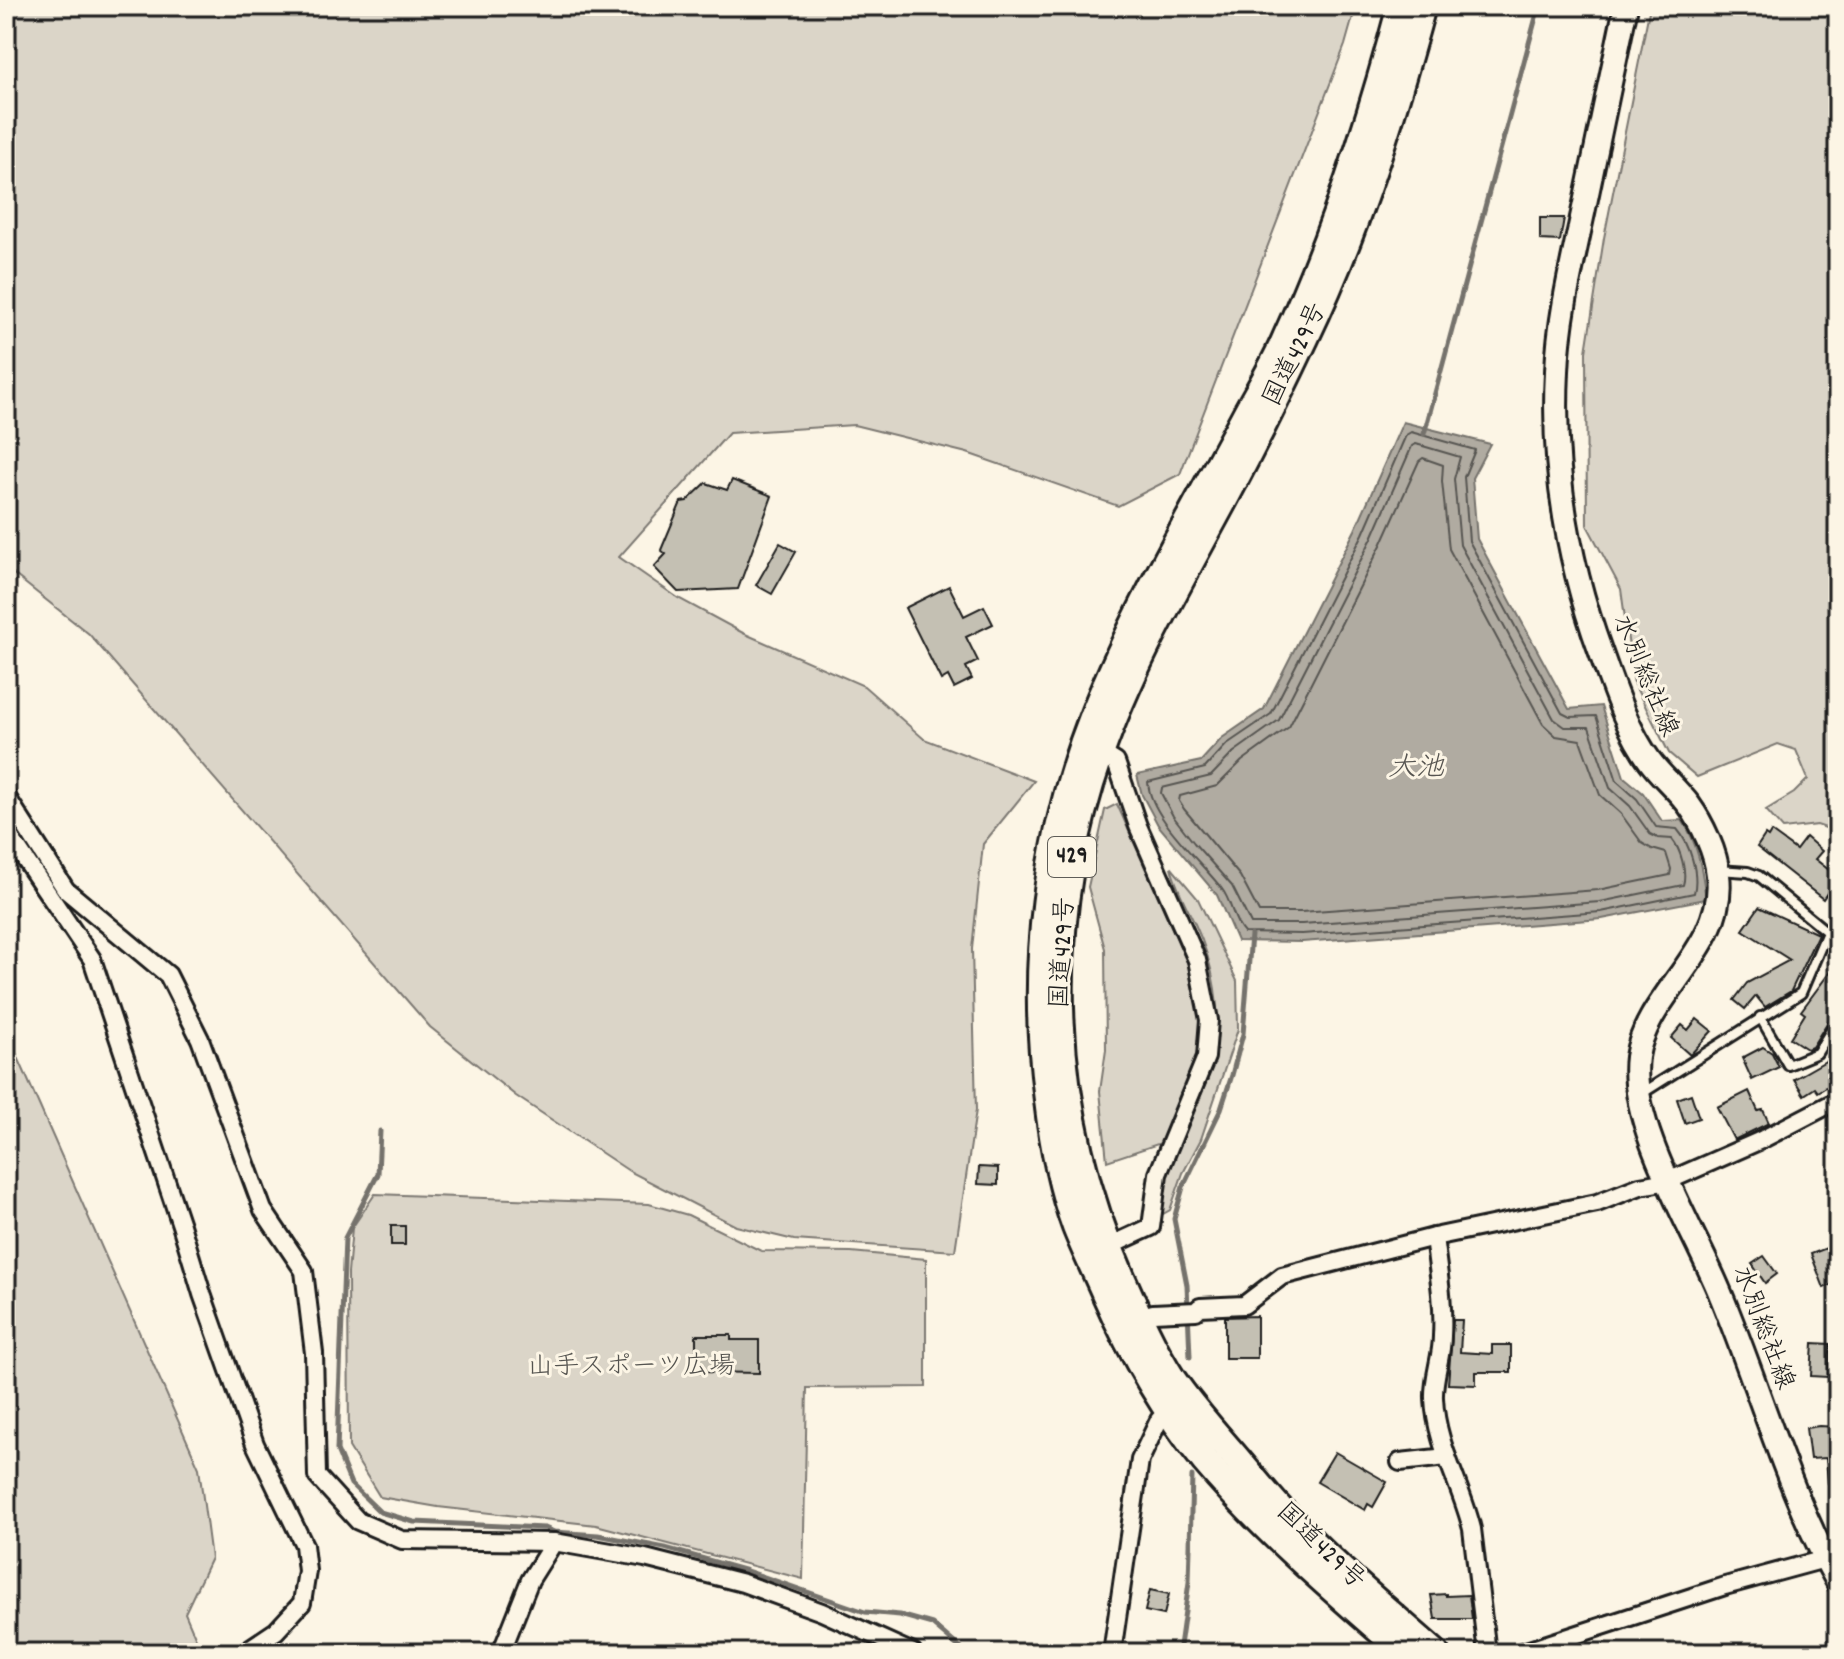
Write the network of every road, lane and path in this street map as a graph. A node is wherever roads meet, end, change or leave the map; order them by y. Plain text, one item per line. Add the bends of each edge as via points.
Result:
1 (1401, 6) edge
2 (1422, 6) edge
3 (1626, 6) edge
4 (1092, 748) junction
5 (6, 796) edge
6 (6, 831) edge
7 (1717, 869) junction
8 (1827, 932) junction
9 (1838, 939) edge
10 (1760, 1017) junction
11 (1838, 1019) edge
12 (1637, 1096) junction
13 (1838, 1100) edge
14 (1668, 1181) junction
15 (1434, 1237) junction
16 (1098, 1251) junction
17 (1128, 1320) junction
18 (1177, 1403) junction
19 (1447, 1457) junction
20 (1400, 1462) dead end
21 (554, 1542) junction
22 (1825, 1559) junction
23 (1838, 1582) edge
24 (243, 1653) edge
25 (501, 1653) edge
26 (913, 1653) edge
27 (1112, 1653) edge
28 (1406, 1653) edge
29 (1435, 1653) edge
30 (1487, 1653) edge
31 (1520, 1653) edge

1 - 4 highway, 国道429号 / 429 via 1351,178 1286,340 1142,609 1111,675
2 - 4 highway, 国道429号 / 429 via 1335,276
3 - 7 main road, 水別総社線 via 1562,315 1556,447 1565,526 1585,608 1616,695 1648,759 1691,807
4 - 16 highway, 国道429号 / 429 via 1066,799 1050,868 1040,1008 1056,1151 1071,1210
4 - 16 street via 1116,762 1197,960 1209,1020 1206,1057 1158,1174 1151,1227
5 - 21 street via 66,890 168,975 200,1039 263,1210 304,1271 314,1353 317,1476 358,1521 402,1540
6 - 24 street via 92,959 255,1444 304,1545 302,1603 276,1631
7 - 8 lane via 1759,876
7 - 12 main road, 水別総社線 via 1717,899 1709,928 1637,1051
8 - 9 lane
8 - 10 lane via 1801,993
10 - 11 lane via 1788,1065 1817,1053
10 - 12 lane
12 - 14 main road, 水別総社線
13 - 14 street
14 - 15 street via 1597,1203
14 - 22 main road, 水別総社線 via 1720,1292
15 - 17 street via 1282,1276 1244,1305
15 - 19 street via 1442,1339 1434,1396
16 - 17 highway, 国道429号 / 429
17 - 18 highway, 国道429号 / 429 via 1149,1382
18 - 27 street via 1153,1431 1140,1460
18 - 28 highway, 国道429号 / 429 via 1203,1458 1268,1530
18 - 29 highway, 国道429号 / 429 via 1286,1517
19 - 20 street
19 - 30 street via 1472,1529
21 - 25 street via 530,1580
21 - 26 street via 743,1583
22 - 23 main road, 水別総社線
22 - 31 street

